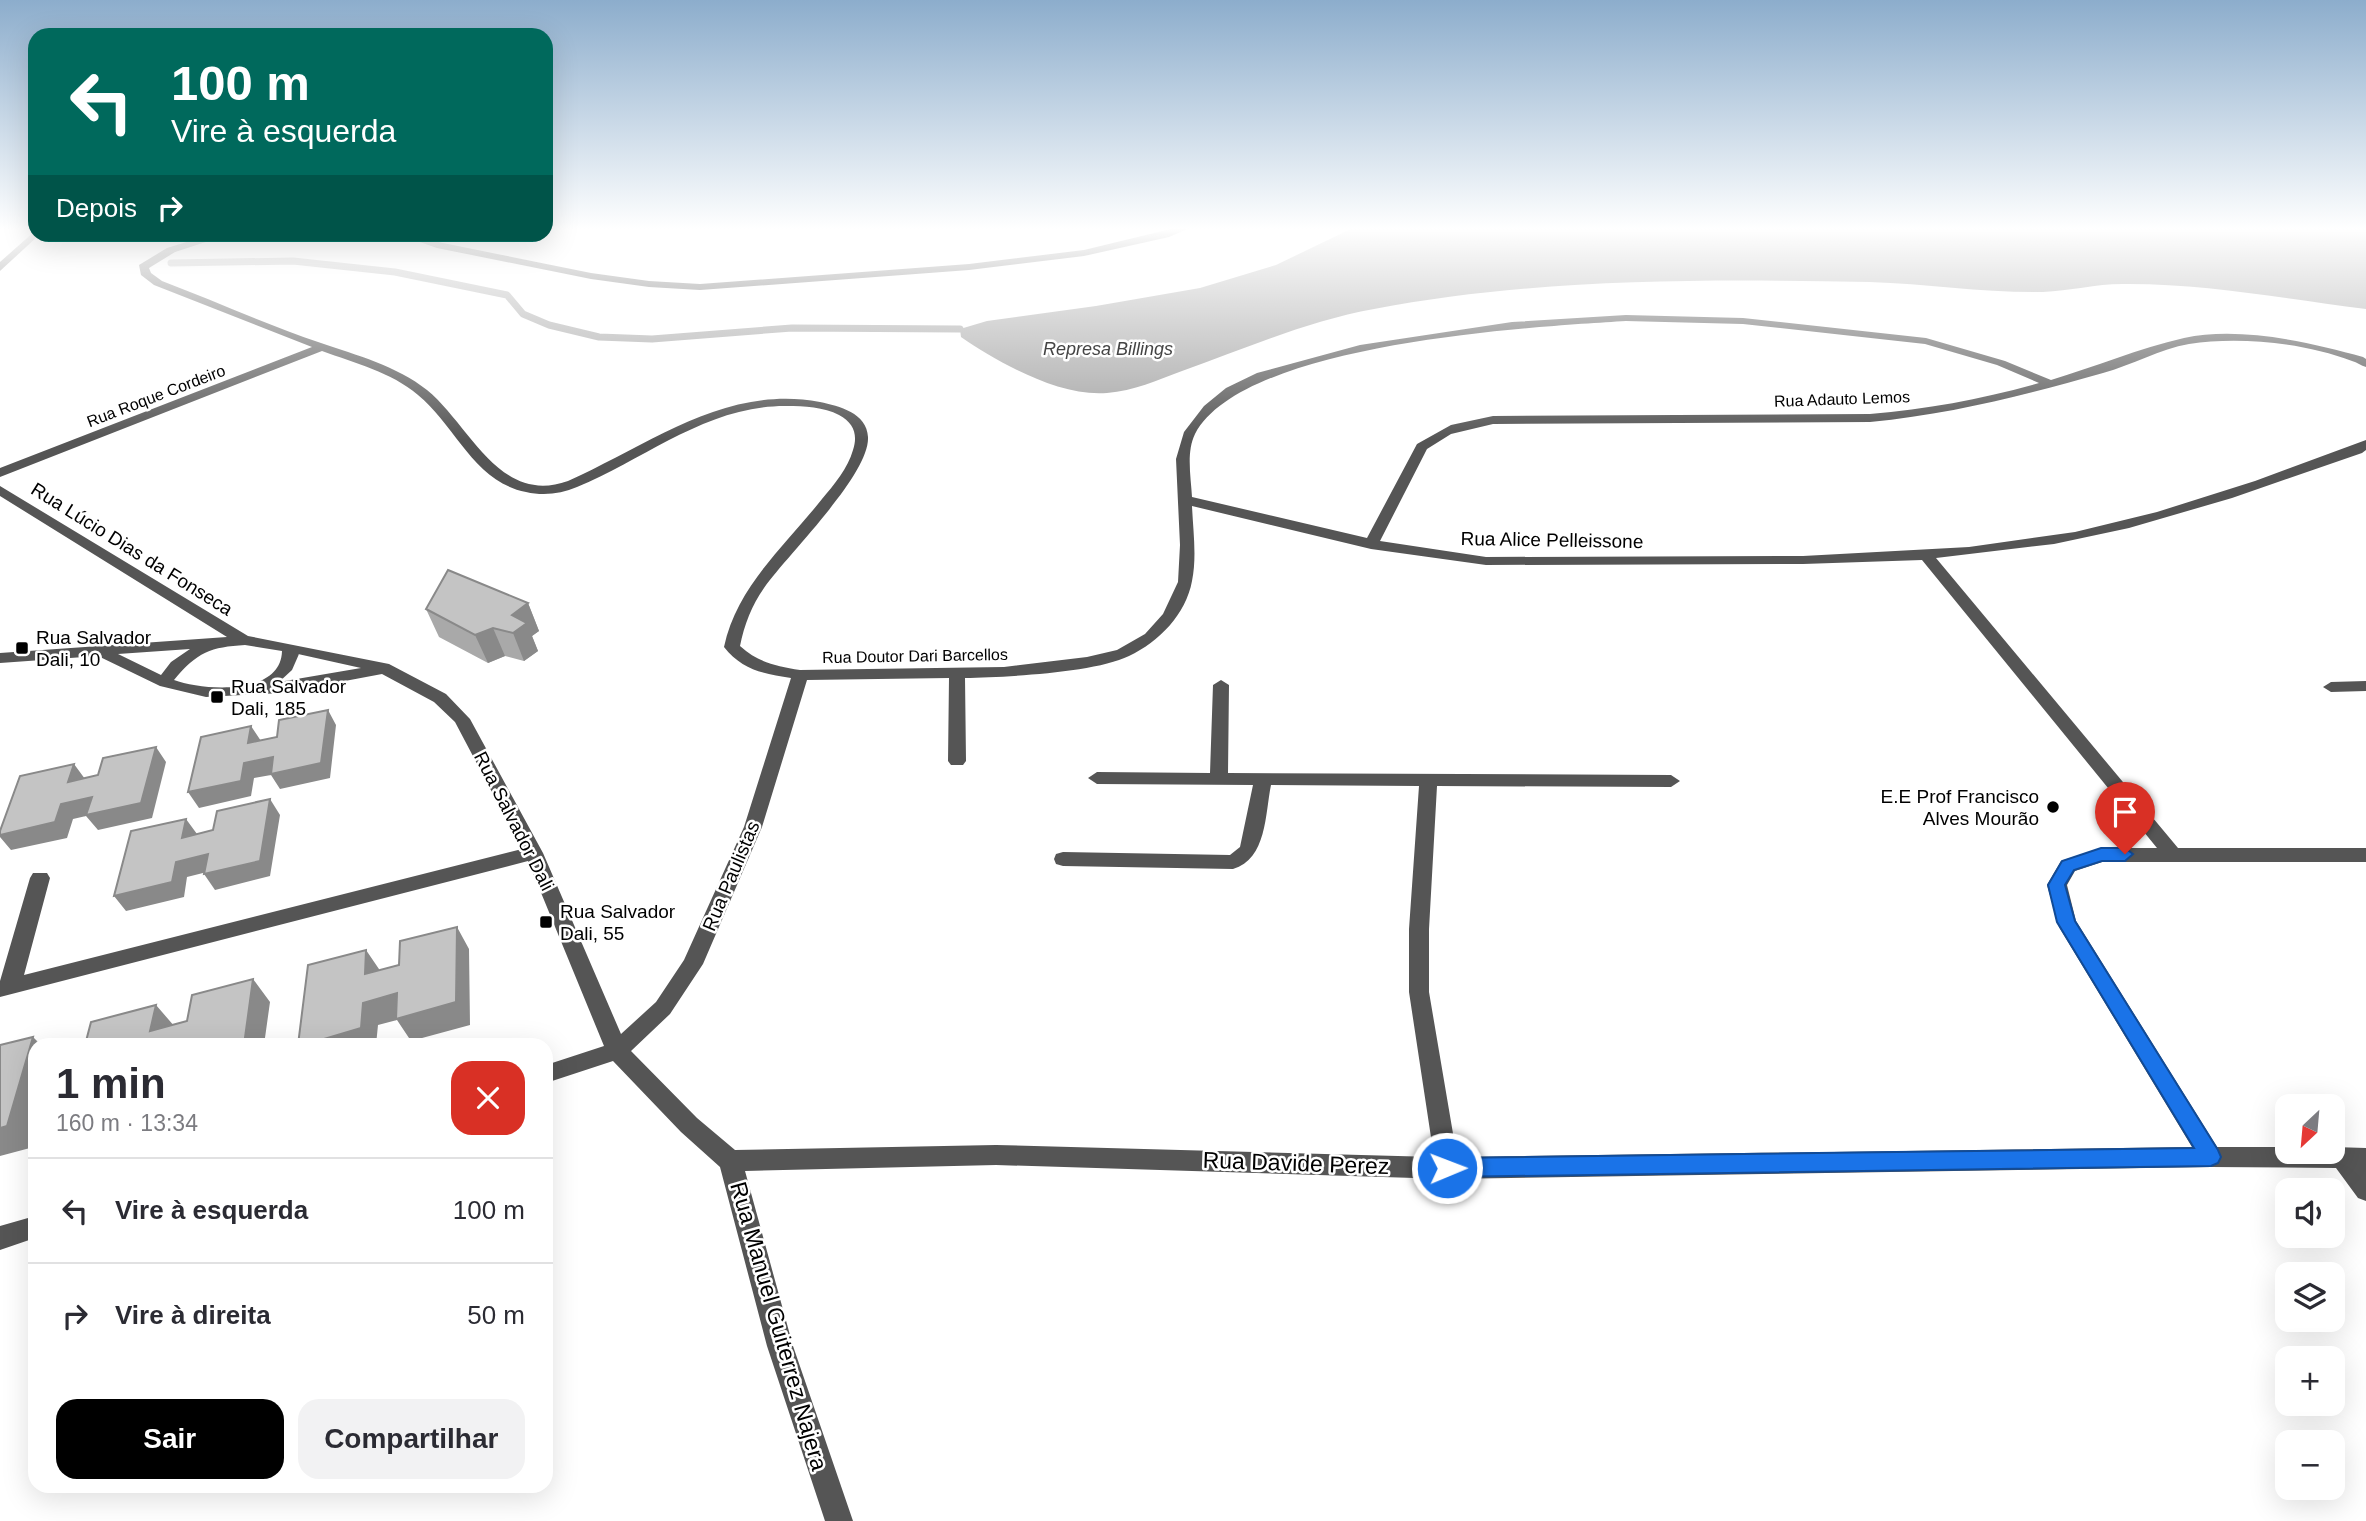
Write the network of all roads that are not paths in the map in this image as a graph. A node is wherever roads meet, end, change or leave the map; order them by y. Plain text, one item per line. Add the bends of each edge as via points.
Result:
1 (194, 298) edge
2 (323, 348) junction
3 (2366, 364) edge
4 (2052, 384) junction
5 (2366, 444) edge
6 (0, 473) edge
7 (0, 490) edge
8 (1185, 500) junction
9 (1371, 545) junction
10 (1926, 555) junction
11 (245, 640) junction
12 (210, 642) junction
13 (290, 647) junction
14 (100, 653) junction
15 (0, 658) edge
16 (383, 668) junction
17 (957, 674) junction
18 (800, 675) junction
19 (164, 682) junction
20 (1221, 685) dead end
21 (2366, 686) edge
22 (2331, 687) dead end
23 (251, 690) junction
24 (957, 761) dead end
25 (1097, 778) dead end
26 (1219, 778) junction
27 (1263, 779) junction
28 (1429, 780) junction
29 (1671, 781) dead end
30 (534, 853) junction
31 (2172, 854) junction
32 (2366, 855) edge
33 (1063, 859) dead end
34 (40, 878) dead end
35 (5, 988) edge
36 (617, 1051) junction
37 (553, 1072) edge
38 (2211, 1157) junction
39 (2355, 1159) edge
40 (730, 1161) junction
41 (1447, 1168) junction
42 (2366, 1190) edge
43 (28, 1229) edge
44 (0, 1238) edge
45 (839, 1521) edge

1 - 2 street, Rua Doutor Dari Barcellos
2 - 6 street, Rua Roque Cordeiro
2 - 18 street, Rua Doutor Dari Barcellos via 420,390 442,409 469,448 498,477 538,490 572,485 659,439 747,404 781,399 841,411 858,423 863,440 855,462 758,586 735,626 732,647 747,661
3 - 4 street, Rua Adauto Lemos via 2327,350 2224,338 2186,341
4 - 8 street, Rua Doutor Dari Barcellos via 1980,356 1884,334 1743,321 1626,318 1512,325 1360,348 1261,376 1230,391 1188,435 1183,459
4 - 9 street, Rua Adauto Lemos via 1953,408 1870,418 1493,420 1459,425 1422,447
5 - 10 street via 2211,501 2098,531 2009,547
7 - 11 street, Rua Lúcio Dias da Fonseca
8 - 9 street, Rua Alice Pelleissone
8 - 17 street, Rua Doutor Dari Barcellos via 1185,582 1170,616 1151,637 1122,654 1087,662
9 - 10 street, Rua Alice Pelleissone via 1486,561
10 - 31 street
11 - 12 street, Rua Salvador Dali
11 - 13 street, Rua Salvador Dali
12 - 14 street, Rua Salvador Dali
12 - 19 street via 177,666
13 - 16 street, Rua Salvador Dali
13 - 23 street via 288,666
14 - 15 street, Rua Salvador Dali
14 - 19 street, Rua Salvador Dali
16 - 23 street, Rua Salvador Dali
16 - 30 street, Rua Salvador Dali via 440,698 462,719
17 - 18 street, Rua Doutor Dari Barcellos
17 - 24 street
18 - 36 street, Rua Paulistas via 753,827 693,964 663,1008
19 - 23 street, Rua Salvador Dali via 201,692
20 - 26 street
21 - 22 street
25 - 26 street
26 - 27 street
27 - 28 street
27 - 33 street via 1248,848 1233,862
28 - 29 street
28 - 41 street via 1419,992
30 - 35 street
30 - 36 street, Rua Salvador Dali
31 - 32 street
31 - 38 street via 2101,855 2068,866 2057,885 2066,922
34 - 35 street
36 - 37 street
36 - 40 street, Rua Manuel Guiterrez Najera
38 - 39 street, Rua Davide Perez
38 - 41 street, Rua Davide Perez
39 - 42 street
40 - 41 street, Rua Davide Perez via 996,1155
40 - 45 street, Rua Manuel Guiterrez Najera via 780,1346
43 - 44 street

